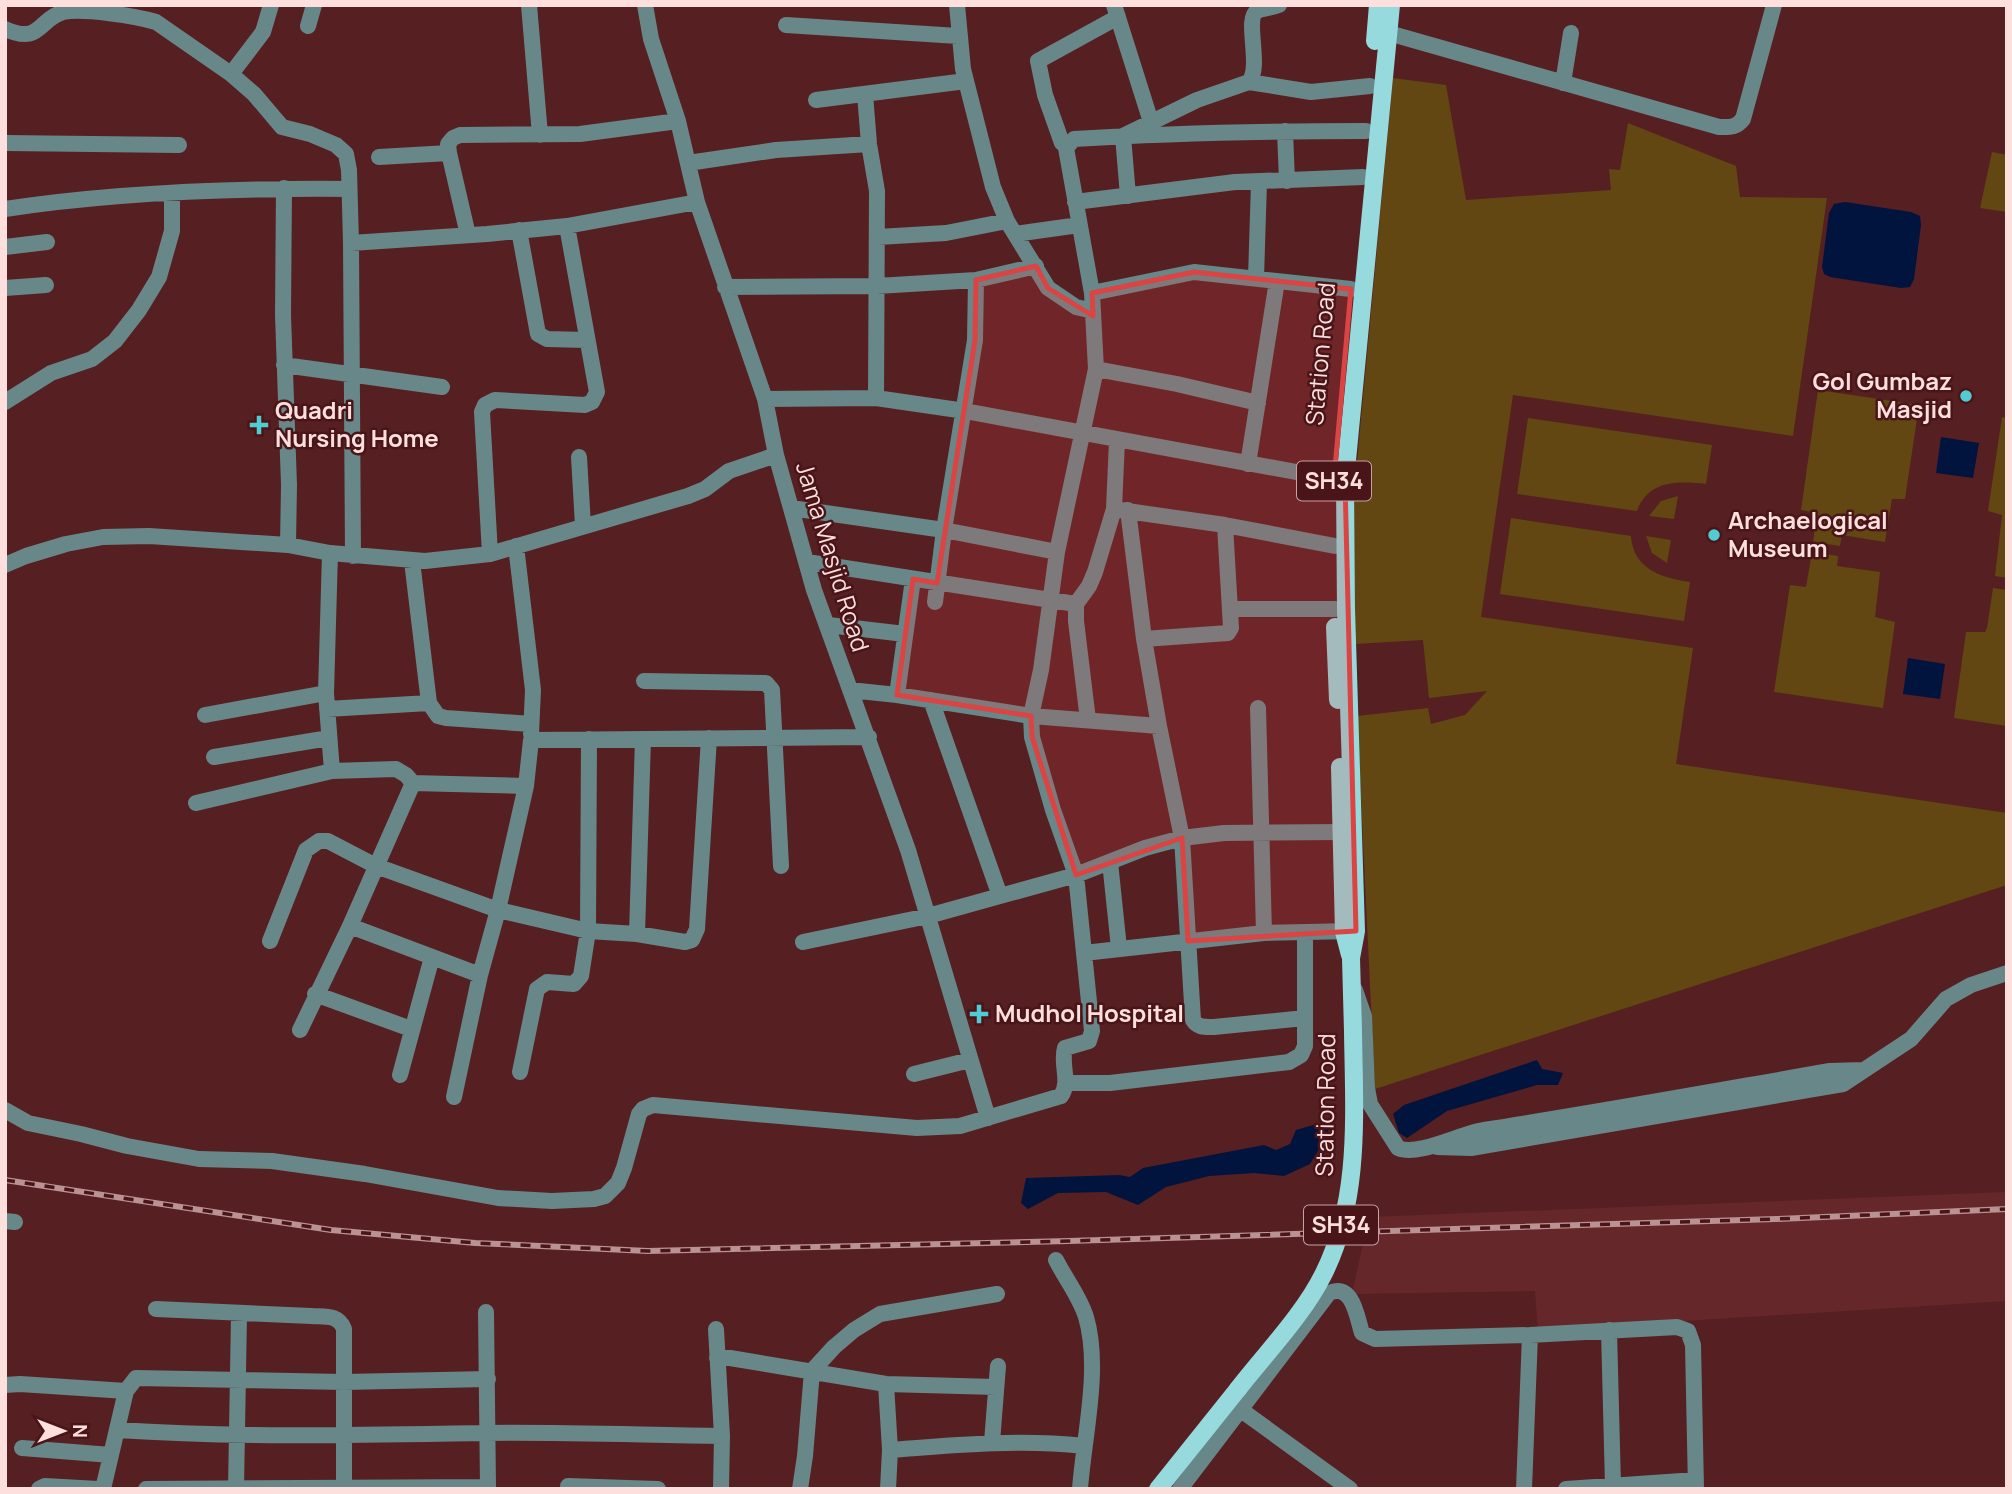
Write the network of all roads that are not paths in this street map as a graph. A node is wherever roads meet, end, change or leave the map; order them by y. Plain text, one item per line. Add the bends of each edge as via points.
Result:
1 (271, 5) edge
2 (314, 5) edge
3 (529, 5) edge
4 (645, 5) edge
5 (957, 5) edge
6 (1279, 5) edge
7 (1378, 5) edge
8 (1391, 5) edge
9 (1774, 5) edge
10 (1116, 11) edge
11 (786, 25) dead end
12 (308, 26) dead end
13 (5, 29) edge
14 (1382, 31) junction
15 (1571, 33) dead end
16 (958, 36) junction
17 (231, 74) junction
18 (966, 81) junction
19 (1249, 82) junction
20 (1563, 83) junction
21 (1370, 86) junction
22 (865, 94) junction
23 (816, 100) dead end
24 (678, 121) junction
25 (1151, 122) junction
26 (1285, 131) junction
27 (1366, 131) junction
28 (540, 135) junction
29 (1123, 136) junction
30 (5, 143) edge
31 (1062, 143) dead end
32 (869, 144) junction
33 (179, 145) dead end
34 (449, 153) junction
35 (379, 157) dead end
36 (688, 163) junction
37 (1363, 177) junction
38 (1287, 181) junction
39 (1259, 182) junction
40 (284, 188) junction
41 (349, 189) junction
42 (172, 194) junction
43 (1128, 196) junction
44 (697, 202) junction
45 (1075, 202) junction
46 (5, 209) edge
47 (1079, 225) junction
48 (567, 226) junction
49 (1011, 228) junction
50 (519, 230) junction
51 (468, 235) junction
52 (878, 237) junction
53 (47, 242) dead end
54 (351, 243) junction
55 (5, 247) edge
56 (1035, 266) junction
57 (1256, 278) junction
58 (976, 280) junction
59 (1277, 281) junction
60 (46, 285) dead end
61 (877, 286) junction
62 (725, 287) junction
63 (5, 288) edge
64 (1351, 289) junction
65 (1092, 293) junction
66 (1093, 311) junction
67 (586, 340) junction
68 (284, 365) junction
69 (1096, 369) junction
70 (351, 373) junction
71 (442, 387) dead end
72 (876, 398) junction
73 (765, 399) junction
74 (5, 402) edge
75 (1258, 403) junction
76 (965, 411) junction
77 (1081, 433) junction
78 (1117, 440) junction
79 (776, 454) junction
80 (579, 457) dead end
81 (1248, 464) junction
82 (1340, 480) junction
83 (792, 508) junction
84 (1121, 510) junction
85 (1225, 525) junction
86 (583, 526) junction
87 (944, 530) junction
88 (288, 545) junction
89 (516, 546) junction
90 (1335, 546) junction
91 (5, 551) edge
92 (1057, 552) junction
93 (330, 553) junction
94 (490, 554) junction
95 (26, 556) junction
96 (353, 556) junction
97 (412, 561) junction
98 (807, 562) junction
99 (5, 565) edge
100 (913, 579) junction
101 (937, 583) junction
102 (1050, 600) junction
103 (935, 602) dead end
104 (1076, 604) junction
105 (1231, 609) junction
106 (1335, 609) junction
107 (828, 625) junction
108 (905, 634) junction
109 (1144, 639) junction
110 (644, 681) dead end
111 (850, 691) junction
112 (897, 695) junction
113 (326, 701) junction
114 (932, 701) junction
115 (429, 703) junction
116 (1258, 708) dead end
117 (205, 715) dead end
118 (1084, 715) junction
119 (1031, 716) junction
120 (1159, 726) junction
121 (531, 732) junction
122 (869, 737) junction
123 (329, 738) junction
124 (709, 738) junction
125 (775, 738) junction
126 (589, 739) junction
127 (643, 739) junction
128 (214, 757) dead end
129 (332, 771) junction
130 (413, 783) junction
131 (526, 786) junction
132 (196, 803) dead end
133 (1262, 832) junction
134 (1342, 832) junction
135 (1182, 838) junction
136 (1110, 862) junction
137 (376, 866) junction
138 (781, 866) dead end
139 (1076, 875) junction
140 (1000, 896) junction
141 (498, 910) junction
142 (928, 916) junction
143 (350, 926) junction
144 (588, 931) junction
145 (1305, 932) junction
146 (1350, 932) junction
147 (1264, 933) junction
148 (637, 934) junction
149 (270, 941) dead end
150 (1188, 941) junction
151 (803, 942) dead end
152 (1119, 948) junction
153 (1084, 953) junction
154 (432, 957) junction
155 (2007, 972) edge
156 (480, 975) junction
157 (1351, 981) junction
158 (315, 994) junction
159 (1305, 1018) junction
160 (411, 1029) junction
161 (300, 1030) dead end
162 (970, 1060) junction
163 (520, 1072) dead end
164 (914, 1074) dead end
165 (400, 1076) dead end
166 (1066, 1083) junction
167 (454, 1097) dead end
168 (5, 1110) edge
169 (988, 1118) junction
170 (1056, 1259) dead end
171 (997, 1294) dead end
172 (156, 1310) dead end
173 (486, 1312) dead end
174 (239, 1314) junction
175 (716, 1329) dead end
176 (1609, 1330) junction
177 (1530, 1335) junction
178 (717, 1358) junction
179 (998, 1366) dead end
180 (811, 1371) junction
181 (488, 1379) junction
182 (236, 1381) junction
183 (344, 1382) junction
184 (886, 1384) junction
185 (5, 1385) edge
186 (996, 1387) junction
187 (126, 1391) junction
188 (1241, 1410) junction
189 (117, 1430) junction
190 (486, 1433) junction
191 (236, 1434) junction
192 (344, 1436) junction
193 (722, 1436) junction
194 (992, 1441) junction
195 (1084, 1446) junction
196 (22, 1448) dead end
197 (890, 1450) junction
198 (111, 1455) junction
199 (1696, 1484) edge
200 (568, 1486) dead end
201 (1614, 1486) junction
202 (91, 1488) edge
203 (236, 1488) edge
204 (344, 1488) edge
205 (488, 1488) edge
206 (38, 1489) edge
207 (101, 1489) edge
208 (146, 1489) edge
209 (659, 1489) edge
210 (721, 1489) edge
211 (800, 1489) edge
212 (888, 1489) edge
213 (1080, 1489) edge
214 (1158, 1489) edge
215 (1180, 1489) edge
216 (1350, 1489) edge
217 (1524, 1489) edge
218 (1566, 1489) edge

1 - 17 street via 263,32
2 - 12 street
3 - 28 street
4 - 24 street, Jama Masjid Road
5 - 16 street
6 - 19 street via 1258,11 1252,18 1255,72
7 - 14 main road, Station Road / SH34
8 - 14 main road, Station Road / SH34
9 - 20 street via 1738,125 1719,127
10 - 25 street
10 - 31 street via 1038,61
11 - 16 street
13 - 17 street via 26,34 38,31 56,15 75,11 142,18 156,22
14 - 20 street
14 - 21 main road, Station Road / SH34
14 - 82 main road, Station Road / SH34
15 - 20 street
16 - 18 street
17 - 41 street via 282,127 328,141 346,154
18 - 22 street
18 - 49 street via 993,187
19 - 21 street via 1311,92
19 - 25 street
21 - 27 main road, Station Road / SH34
22 - 23 street
22 - 32 street
24 - 28 street
24 - 36 street, Jama Masjid Road
25 - 29 street
26 - 27 street
26 - 29 street
26 - 38 street
27 - 37 main road, Station Road / SH34
28 - 34 street via 460,135 448,144
29 - 43 street
29 - 45 street via 1068,143 1066,156
30 - 33 street
32 - 36 street via 776,150
32 - 52 street
34 - 35 street
34 - 51 street
36 - 44 street, Jama Masjid Road
37 - 38 street
37 - 64 main road, Station Road / SH34
38 - 39 street
39 - 43 street
39 - 57 street
40 - 41 street
40 - 42 street
40 - 68 street
41 - 54 street
42 - 46 street
42 - 74 street via 171,239 159,277 115,341 92,359 51,373
43 - 45 street
44 - 48 street
44 - 62 street, Jama Masjid Road
45 - 47 street
47 - 49 street
47 - 65 street
48 - 50 street
48 - 67 street
49 - 52 street
49 - 56 street
50 - 51 street
50 - 67 street via 538,334 547,339
51 - 54 street
52 - 61 street
53 - 55 street
54 - 70 street
56 - 58 street
56 - 66 street via 1048,288 1062,300
57 - 59 street
57 - 65 street via 1194,272
58 - 61 street
58 - 76 street via 975,340
59 - 64 street
59 - 75 street
60 - 63 street
61 - 62 street
61 - 72 street
62 - 73 street, Jama Masjid Road
64 - 82 main road, Station Road / SH34
65 - 66 street
66 - 69 street
67 - 94 street via 597,392 592,402 495,400 485,405
68 - 70 street
68 - 88 street
69 - 75 street
69 - 77 street
70 - 71 street
70 - 96 street
72 - 73 street
72 - 76 street
73 - 79 street, Jama Masjid Road
75 - 81 street
76 - 77 street
76 - 87 street
77 - 78 street
77 - 92 street
78 - 81 street
78 - 84 street
79 - 83 street, Jama Masjid Road
79 - 86 street via 729,471 688,496
80 - 86 street
81 - 82 street
82 - 90 main road, Station Road / SH34
82 - 146 main road, Station Road / SH34
83 - 87 street
83 - 98 street, Jama Masjid Road
84 - 85 street
84 - 104 street via 1092,579
84 - 109 street
85 - 90 street
85 - 105 street
86 - 89 street
87 - 92 street
87 - 101 street
88 - 93 street
88 - 95 street via 103,537
89 - 94 street
89 - 121 street via 533,690
90 - 106 main road, Station Road / SH34
91 - 95 street
92 - 102 street
93 - 96 street
93 - 113 street
94 - 97 street
95 - 99 street
96 - 97 street
97 - 115 street
98 - 100 street
98 - 107 street, Jama Masjid Road
100 - 101 street
100 - 108 street
101 - 102 street
101 - 103 street
102 - 104 street
102 - 119 street
104 - 118 street
105 - 106 street
105 - 109 street via 1228,633
106 - 134 main road, Station Road / SH34
107 - 108 street
107 - 111 street, Jama Masjid Road
108 - 112 street
109 - 120 street
110 - 125 street via 766,683 772,690
111 - 112 street
111 - 122 street, Jama Masjid Road
112 - 114 street
113 - 115 street
113 - 117 street
113 - 123 street
114 - 119 street
114 - 140 street
115 - 121 street via 438,716
116 - 133 street
118 - 119 street
118 - 120 street
119 - 139 street via 1032,737
120 - 135 street
121 - 126 street
121 - 131 street
122 - 125 street
122 - 142 street, Jama Masjid Road
123 - 128 street
123 - 129 street
124 - 125 street
124 - 127 street
124 - 148 street via 695,936 685,942
125 - 138 street
126 - 127 street
126 - 144 street
127 - 148 street
129 - 130 street via 396,769
129 - 132 street
130 - 131 street
130 - 137 street
131 - 141 street
133 - 134 street
133 - 135 street
133 - 147 street
134 - 146 main road, Station Road / SH34
135 - 136 street
135 - 150 street
136 - 139 street
136 - 152 street
137 - 141 street
137 - 143 street
137 - 149 street via 328,841 310,844
139 - 140 street
139 - 153 street
140 - 142 street
141 - 144 street
141 - 156 street
142 - 151 street
142 - 162 street, Jama Masjid Road
143 - 154 street
143 - 158 street
144 - 148 street
144 - 163 street via 578,981 547,982 537,989
145 - 146 street
145 - 147 street
145 - 159 street
146 - 157 main road, Station Road / SH34
147 - 150 street
150 - 152 street
150 - 159 street via 1196,1025
152 - 153 street
153 - 166 street via 1092,1037 1065,1048
154 - 156 street
154 - 160 street
155 - 157 street via 1946,999 1911,1039 1843,1084 1471,1148 1410,1150 1398,1148 1370,1104 1364,1016
156 - 167 street
157 - 214 main road, Station Road / SH34, bridge via 1354,1135 1349,1191 1336,1242 1323,1275 1296,1316
158 - 160 street
158 - 161 street
159 - 166 street via 1305,1046 1301,1055 1289,1062 1110,1083
160 - 165 street
162 - 164 street
162 - 169 street, Jama Masjid Road
166 - 169 street via 1060,1096
168 - 169 street via 28,1124 199,1159 272,1161 498,1198 552,1201 605,1196 618,1183 639,1114 653,1105 917,1128 960,1126
170 - 195 street via 1085,1314 1091,1340 1093,1371
171 - 180 street via 880,1314 854,1330
172 - 174 street
173 - 181 street
174 - 182 street
174 - 183 street via 337,1318 344,1329
175 - 178 street
176 - 177 street
176 - 199 street via 1677,1326 1688,1331 1693,1345
176 - 201 street
177 - 188 street via 1368,1337 1362,1333 1349,1298 1335,1290
177 - 217 street
178 - 180 street
178 - 193 street
179 - 186 street
180 - 184 street
180 - 211 street
181 - 183 street
181 - 190 street
182 - 183 street
182 - 187 street via 145,1377 136,1378
182 - 191 street
183 - 192 street
184 - 186 street
184 - 197 street
185 - 187 street
186 - 194 street
187 - 189 street
188 - 215 street
188 - 216 street
189 - 191 street
189 - 198 street
190 - 192 street
190 - 193 street
190 - 205 street
191 - 192 street
191 - 203 street
192 - 204 street
193 - 210 street
194 - 195 street
194 - 197 street
195 - 213 street
196 - 198 street
197 - 212 street
198 - 207 street
199 - 201 street
200 - 209 street
201 - 218 street
202 - 206 street
202 - 207 street
203 - 204 street
203 - 208 street
204 - 205 street

